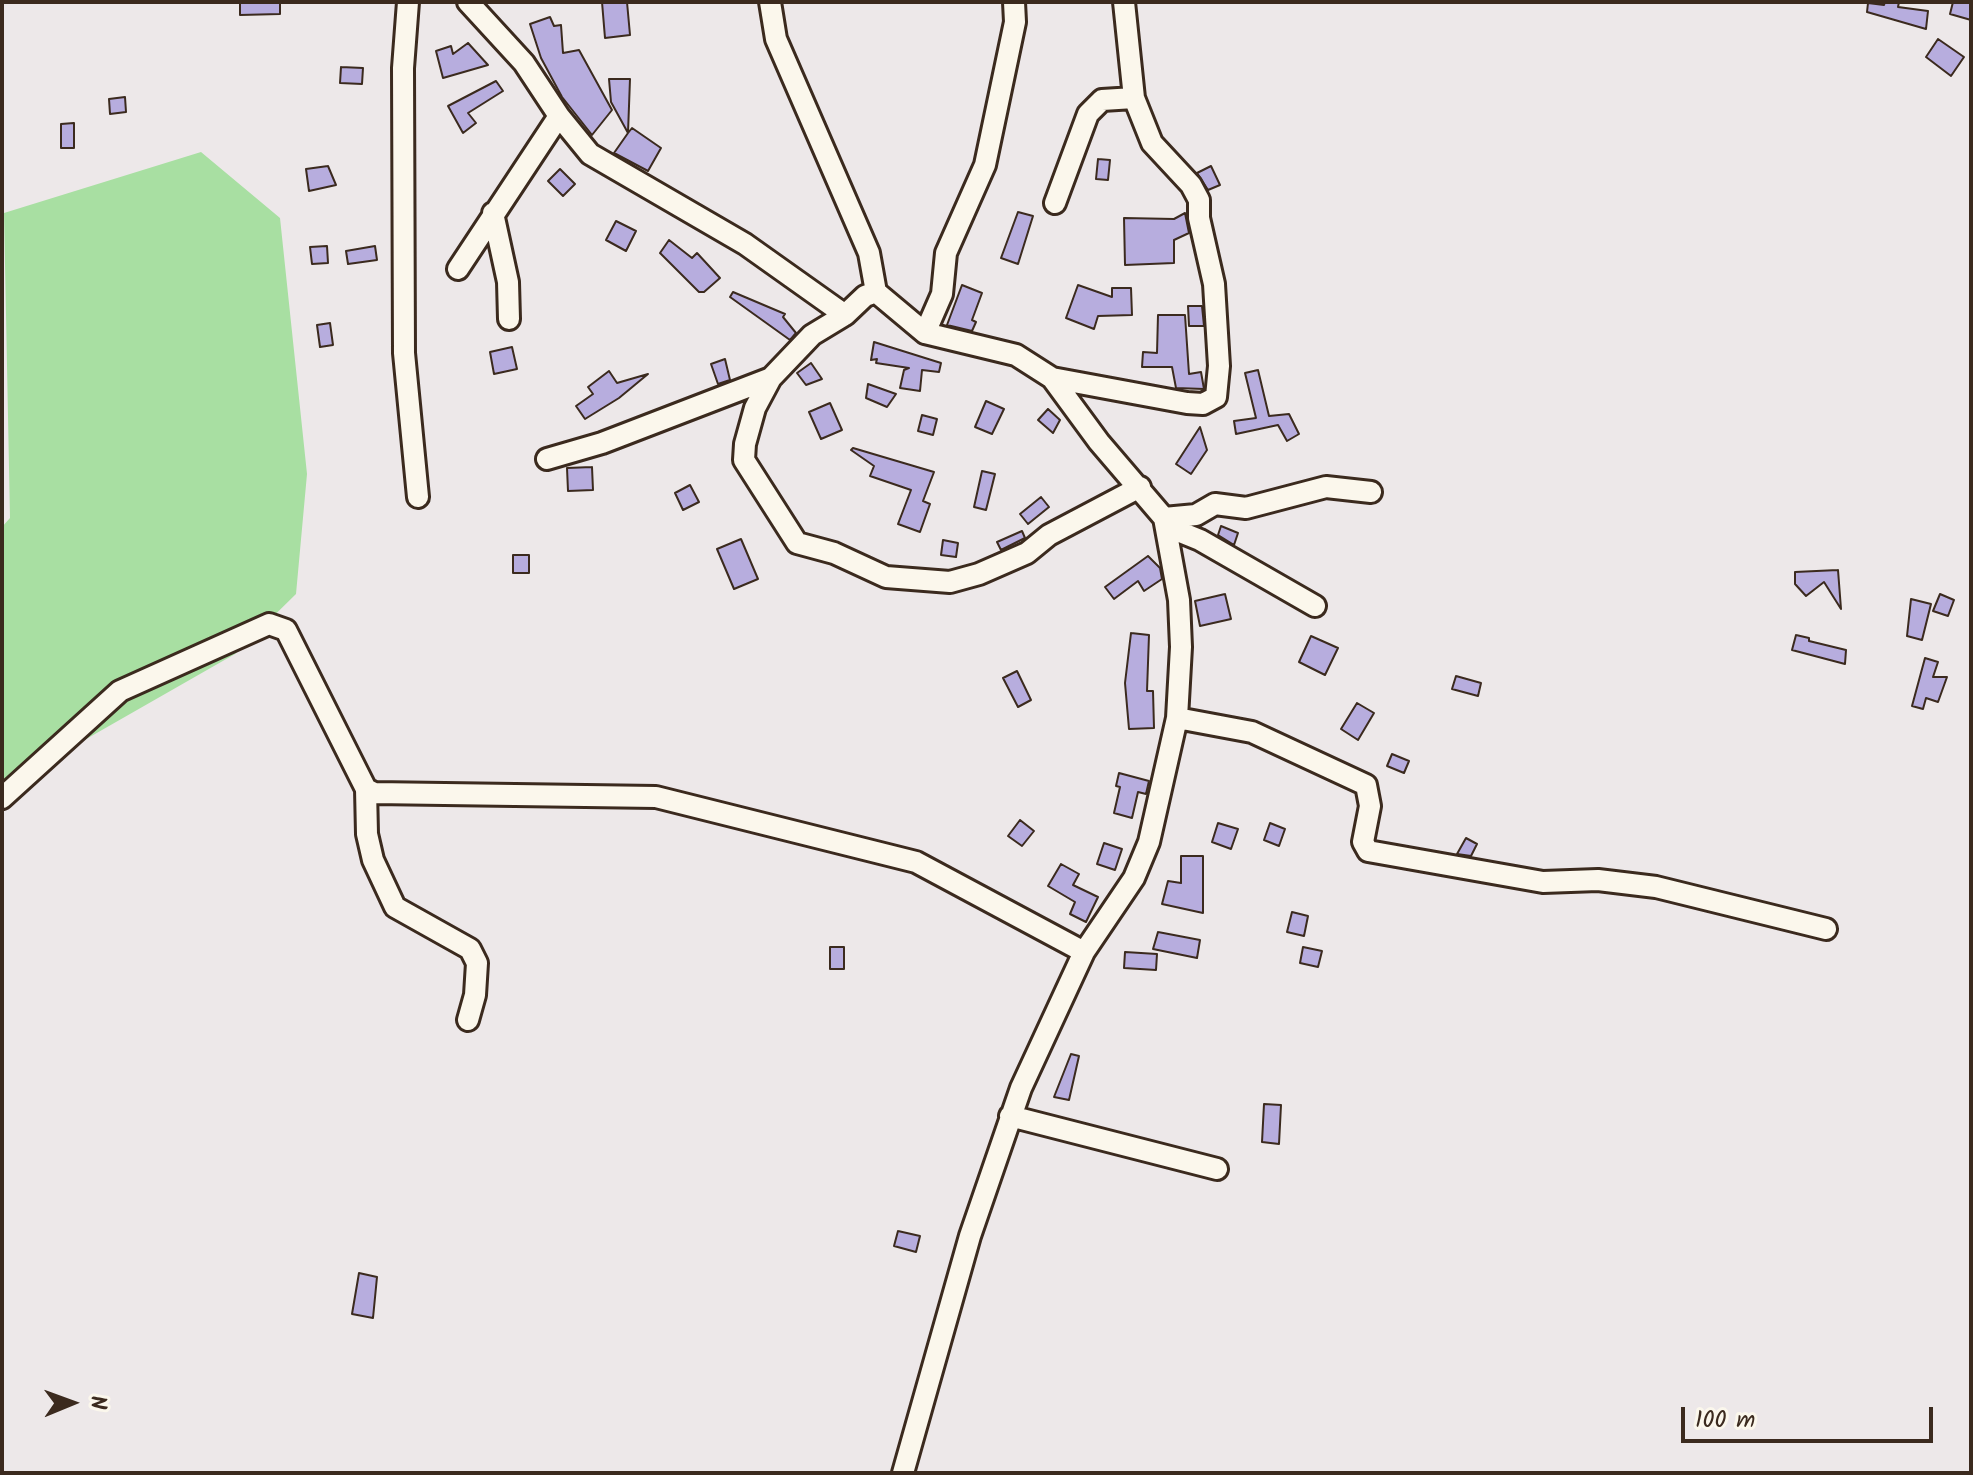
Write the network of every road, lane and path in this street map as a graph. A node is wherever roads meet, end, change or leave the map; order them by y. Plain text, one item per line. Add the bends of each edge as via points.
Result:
1 (408, 2) edge
2 (468, 2) edge
3 (770, 2) edge
4 (1014, 2) edge
5 (1124, 2) edge
6 (1134, 98) junction
7 (559, 116) junction
8 (1055, 203) dead end
9 (493, 213) junction
10 (458, 269) dead end
11 (876, 292) junction
12 (845, 315) junction
13 (509, 319) dead end
14 (925, 333) junction
15 (771, 378) junction
16 (1052, 378) junction
17 (547, 459) dead end
18 (1140, 487) junction
19 (1371, 492) dead end
20 (418, 497) dead end
21 (1166, 522) junction
22 (1315, 606) dead end
23 (1177, 718) junction
24 (366, 789) junction
25 (2, 798) edge
26 (1826, 929) dead end
27 (1084, 952) junction
28 (468, 1020) dead end
29 (1010, 1116) junction
30 (1217, 1169) dead end
31 (903, 1473) edge

1 - 20 street via 403,68 404,353
2 - 7 street via 524,63
3 - 11 street via 776,39 869,253
4 - 14 street via 1015,22 985,165 946,253 942,294
5 - 6 street
6 - 8 street via 1102,100 1088,114
6 - 16 street via 1152,143 1199,200 1214,284 1216,397 1203,404 1187,403
7 - 9 street
7 - 12 street via 590,154 745,244
9 - 10 street
9 - 13 street via 508,282
11 - 12 street
11 - 14 street
12 - 15 street via 812,335
14 - 16 street via 1016,355
15 - 17 street
15 - 18 street via 745,444 744,460 755,480 797,543 886,577 950,582 979,574 1027,553 1049,535
16 - 18 street
18 - 21 street
19 - 21 street via 1326,487 1246,508 1215,504
21 - 22 street
21 - 23 street via 1179,600
23 - 26 street via 1252,732 1366,785 1370,806 1363,842 1368,851 1543,882 1598,880 1656,887
23 - 27 street via 1149,842 1134,878
24 - 25 street via 286,630 269,624 120,691
24 - 27 street via 656,797 916,862
24 - 28 street via 373,860 395,907 470,949 477,963
27 - 29 street
29 - 30 street
29 - 31 street

